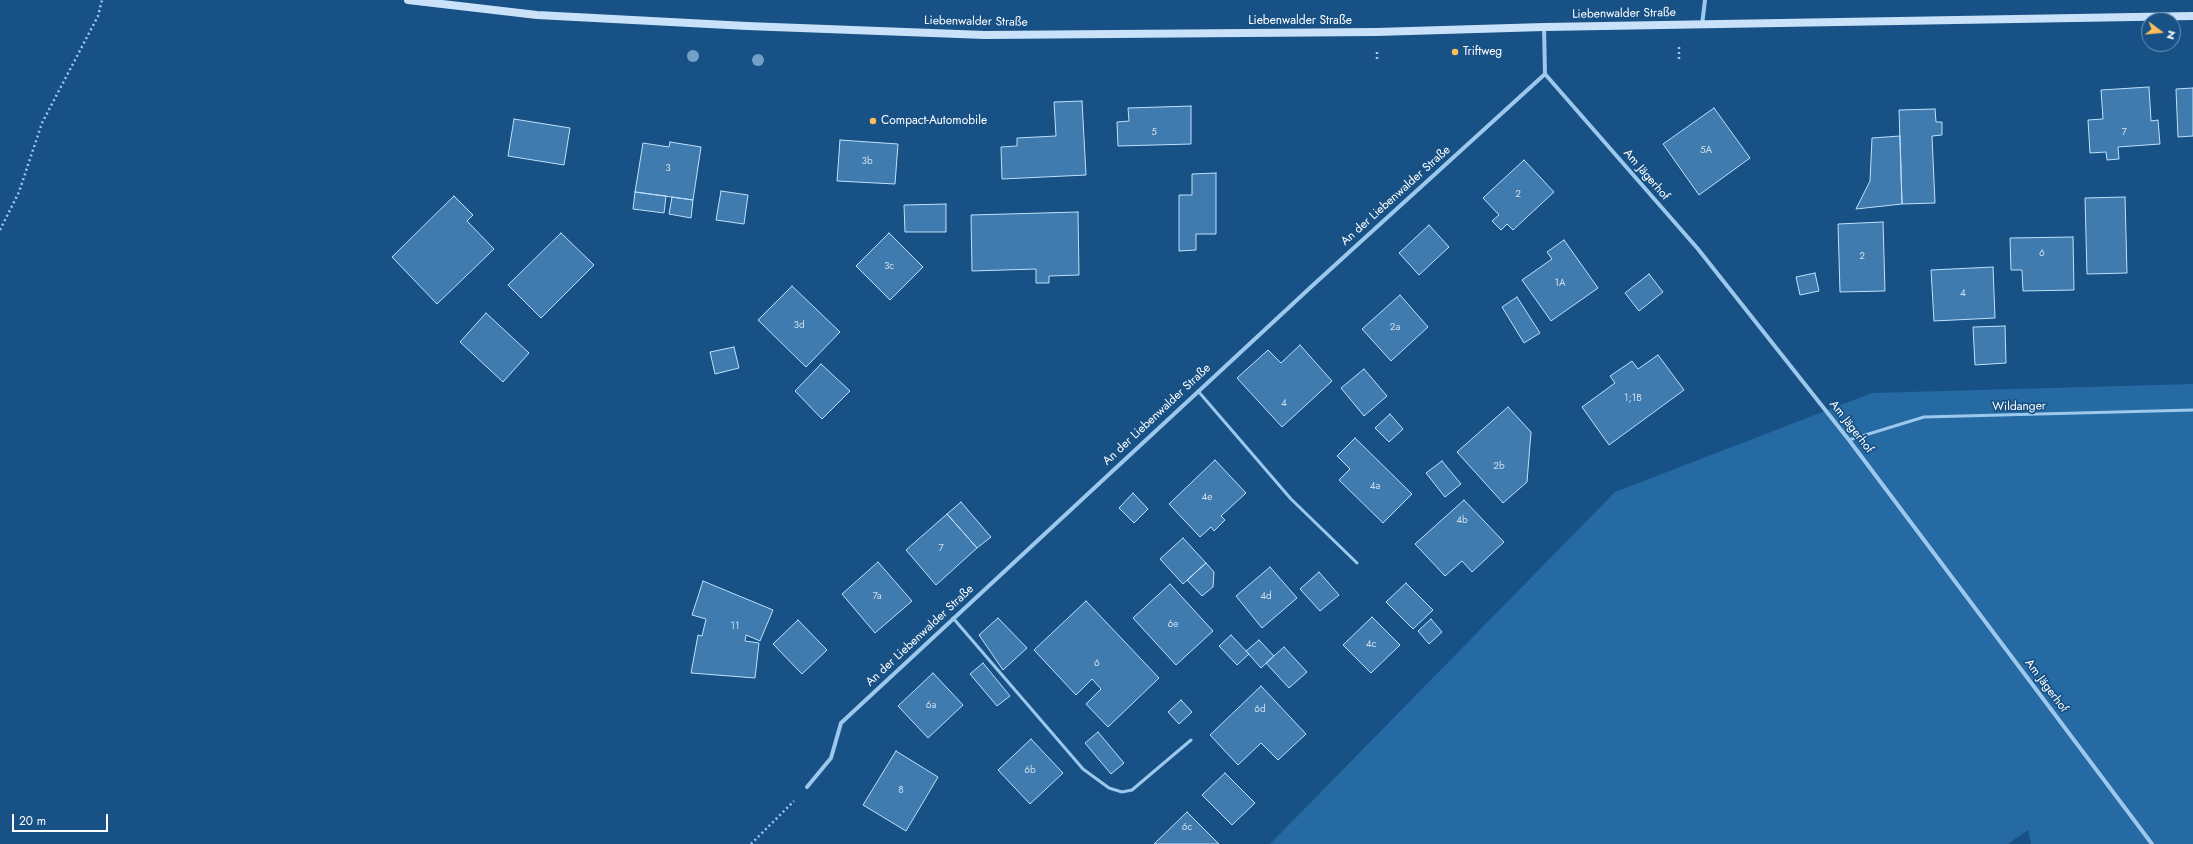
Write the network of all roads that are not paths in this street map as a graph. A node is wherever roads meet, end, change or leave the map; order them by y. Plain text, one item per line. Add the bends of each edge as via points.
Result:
1 (408, 0) edge
2 (1704, 0) edge
3 (2193, 16) edge
4 (1702, 25) junction
5 (1544, 27) junction
6 (1545, 74) junction
7 (1198, 391) junction
8 (2193, 410) edge
9 (1849, 440) junction
10 (1357, 563) dead end
11 (953, 618) junction
12 (1191, 740) dead end
13 (807, 788) road end
14 (2152, 844) edge

1 - 5 main road, Liebenwalder Straße via 537,15 985,35 1376,32
2 - 4 street
3 - 4 main road, Liebenwalder Straße
4 - 5 main road, Liebenwalder Straße
5 - 6 street
6 - 7 street, An der Liebenwalder Straße
6 - 9 street, Am Jägerhof via 1698,250
7 - 10 lane via 1291,499
7 - 11 street, An der Liebenwalder Straße
8 - 9 lane, Wildanger via 1924,417
9 - 14 street, Am Jägerhof
11 - 12 lane via 1083,769 1109,788 1122,792 1132,790
11 - 13 street, An der Liebenwalder Straße via 841,723 831,758

